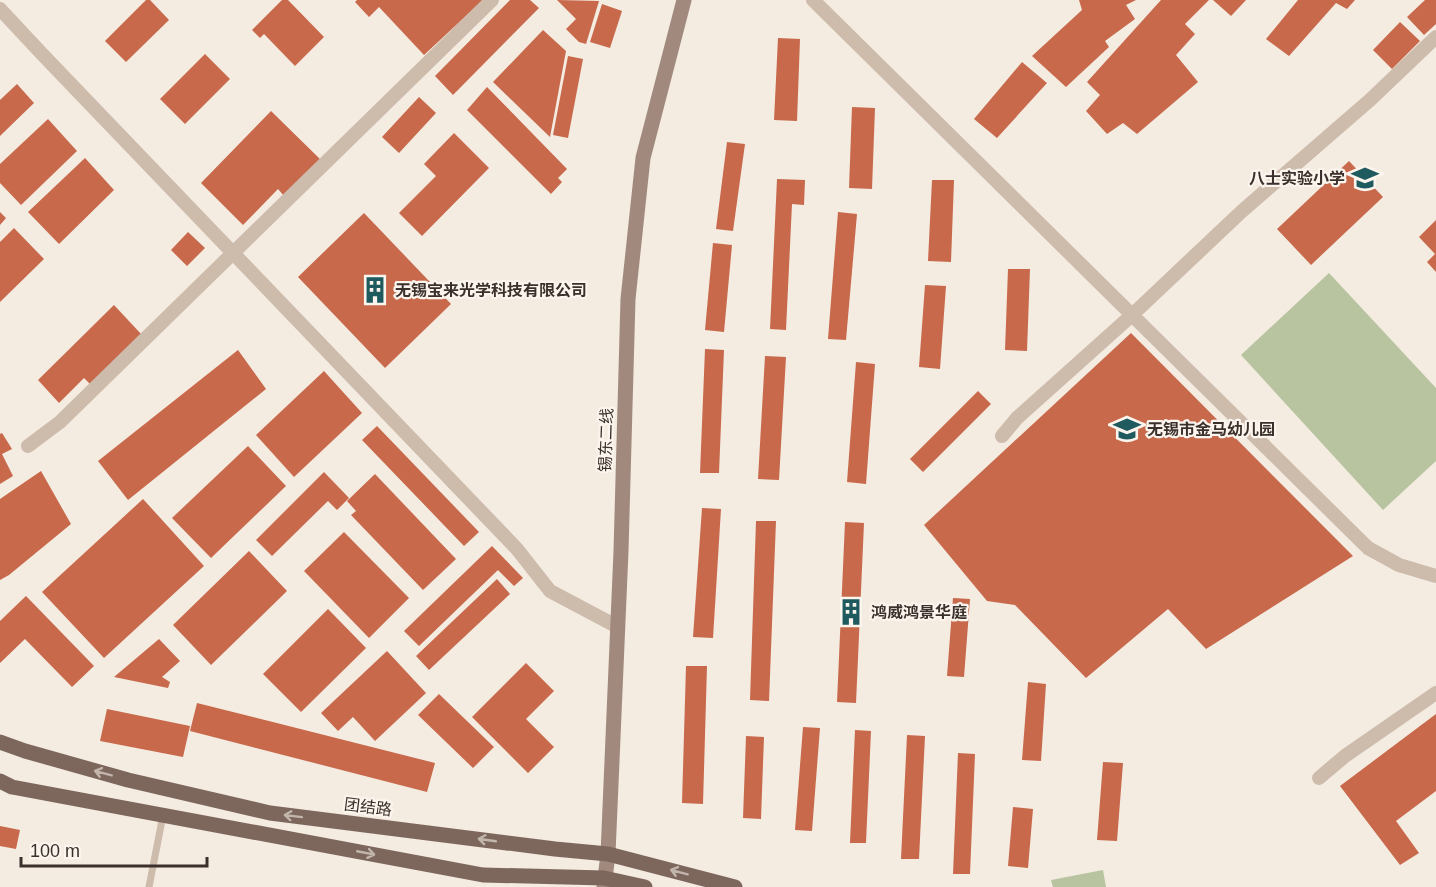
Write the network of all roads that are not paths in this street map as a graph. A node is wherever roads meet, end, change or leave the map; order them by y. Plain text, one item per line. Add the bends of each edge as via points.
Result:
1 (492, 0) edge
2 (684, 0) edge
3 (813, 0) edge
4 (0, 9) edge
5 (1436, 36) edge
6 (233, 253) junction
7 (1132, 315) junction
8 (1002, 436) dead end
9 (28, 446) dead end
10 (1436, 576) edge
11 (618, 627) junction
12 (1436, 693) edge
13 (0, 742) edge
14 (1319, 778) dead end
15 (0, 781) edge
16 (163, 815) junction
17 (608, 854) junction
18 (604, 882) edge
19 (149, 887) edge
20 (645, 887) edge
21 (735, 887) edge

1 - 6 street
2 - 11 main road, 锡东二线 via 643,158 639,193 628,299
3 - 7 street
4 - 6 street
5 - 7 street
6 - 9 street via 60,422
6 - 11 street via 517,549 550,591
7 - 8 street
7 - 10 street via 1368,548 1399,565
11 - 17 main road, 锡东二线
12 - 14 street
17 -> 13 main road, 团结路 via 270,813 128,780
15 - 16 main road via 12,787
16 -> 18 main road via 483,875
16 - 19 lane
17 - 18 main road, 锡东二线
21 -> 17 main road, 团结路
18 - 20 main road

